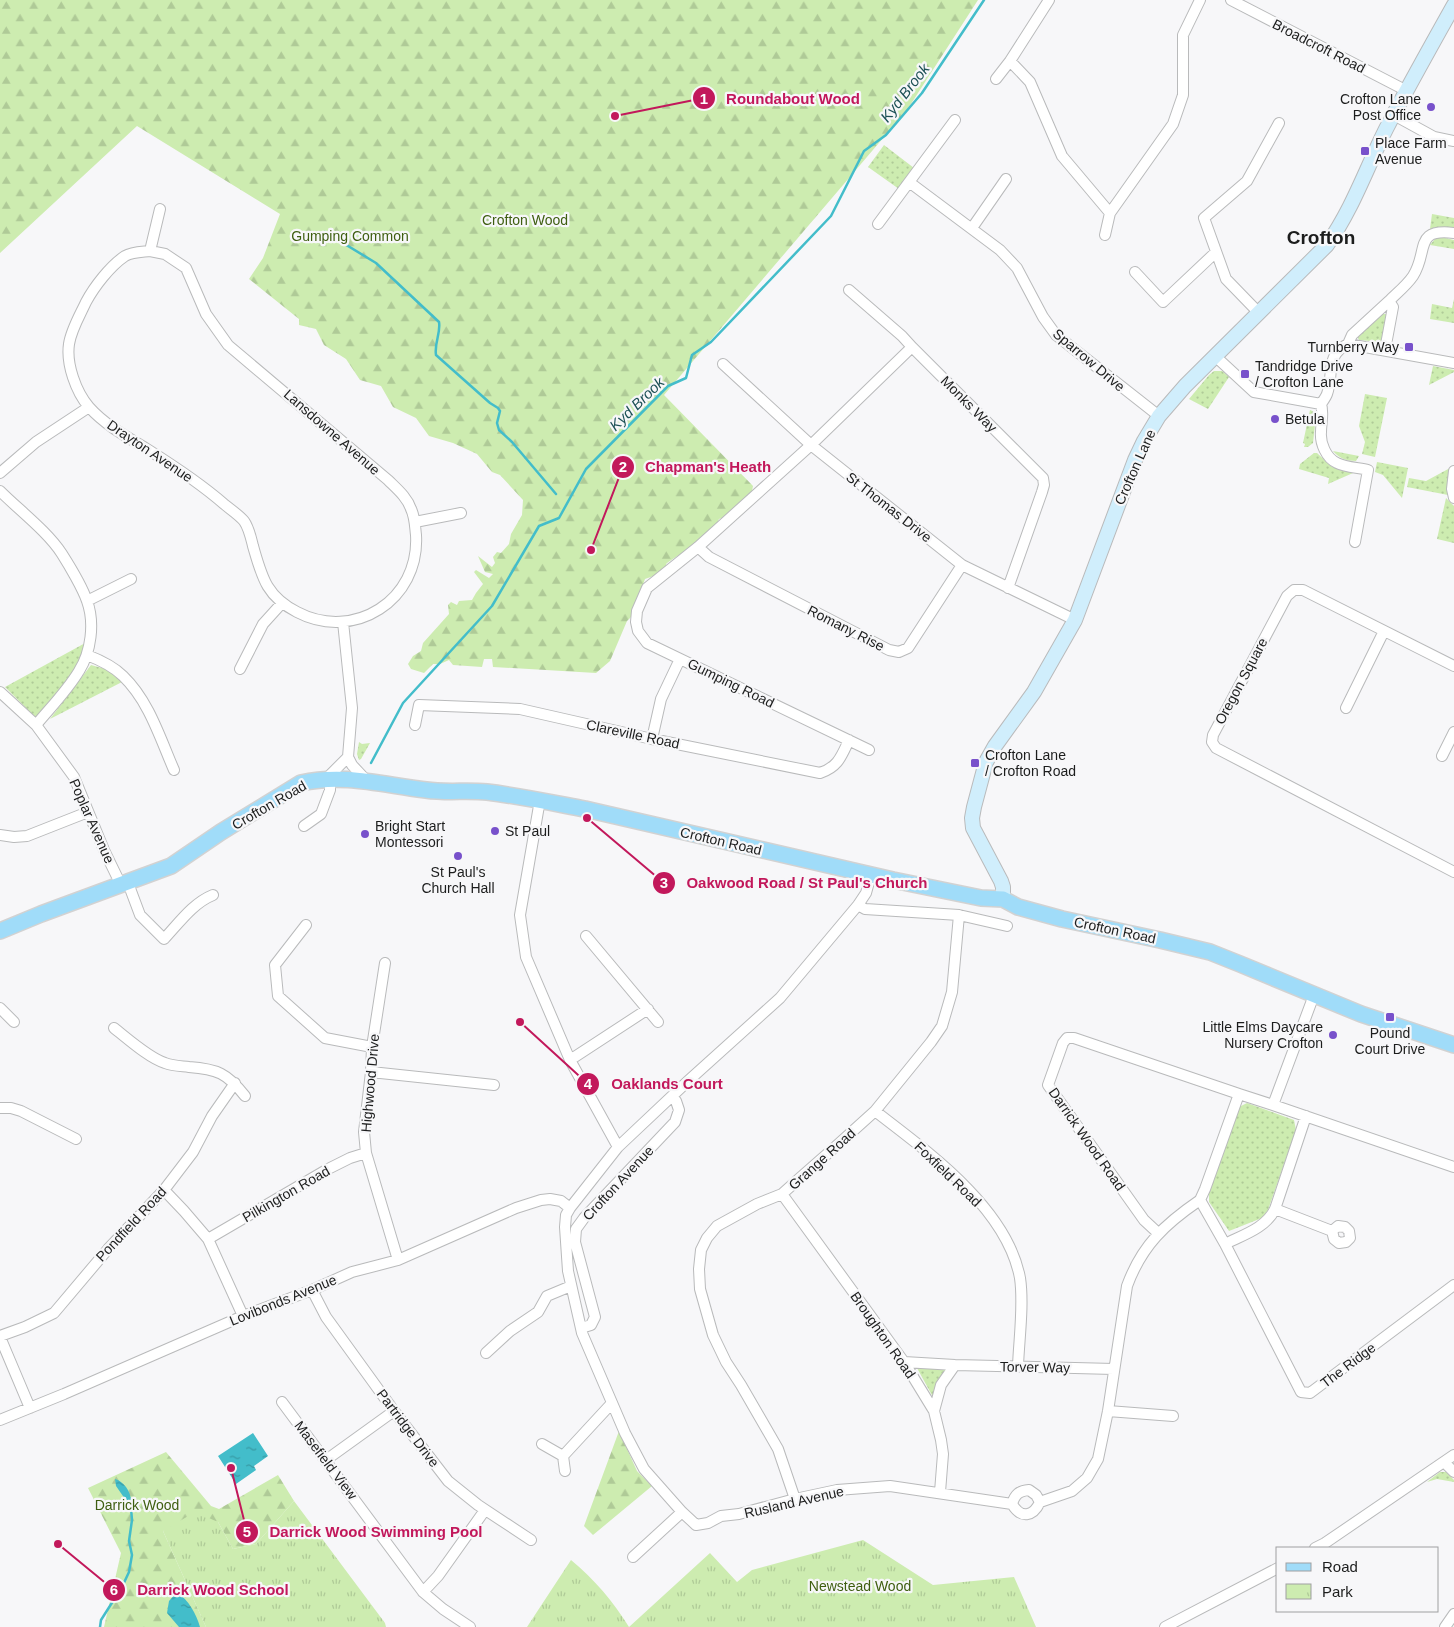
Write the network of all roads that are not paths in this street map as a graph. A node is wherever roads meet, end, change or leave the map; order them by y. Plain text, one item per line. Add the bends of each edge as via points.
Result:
1 (1049, 0) edge
2 (1200, 0) edge
3 (1231, 0) edge
4 (1454, 5) edge
5 (1010, 61) junction
6 (996, 80) dead end
7 (1407, 91) junction
8 (1394, 115) junction
9 (955, 120) dead end
10 (1280, 123) dead end
11 (1454, 141) edge
12 (1006, 178) dead end
13 (909, 182) junction
14 (160, 209) dead end
15 (1110, 213) junction
16 (878, 224) dead end
17 (972, 228) junction
18 (1454, 234) edge
19 (1105, 235) dead end
20 (150, 251) junction
21 (1216, 252) junction
22 (1135, 272) dead end
23 (849, 290) dead end
24 (1389, 301) junction
25 (1258, 312) junction
26 (1348, 344) junction
27 (912, 347) junction
28 (1385, 350) junction
29 (1215, 356) junction
30 (723, 364) dead end
31 (1454, 364) edge
32 (1321, 404) junction
33 (88, 407) junction
34 (1159, 416) junction
35 (811, 445) junction
36 (1454, 471) edge
37 (0, 473) edge
38 (0, 491) edge
39 (1454, 498) edge
40 (461, 513) dead end
41 (414, 522) junction
42 (1355, 542) dead end
43 (698, 547) junction
44 (962, 565) junction
45 (131, 579) dead end
46 (1008, 588) junction
47 (87, 601) junction
48 (282, 603) junction
49 (1075, 620) junction
50 (343, 622) junction
51 (1384, 631) junction
52 (87, 654) junction
53 (680, 659) junction
54 (1454, 666) edge
55 (240, 669) dead end
56 (0, 692) edge
57 (1346, 708) dead end
58 (36, 725) junction
59 (415, 726) dead end
60 (1454, 732) edge
61 (652, 738) junction
62 (849, 740) junction
63 (869, 750) dead end
64 (1442, 756) dead end
65 (348, 757) junction
66 (174, 770) dead end
67 (330, 779) junction
68 (367, 781) junction
69 (540, 800) junction
70 (88, 812) junction
71 (304, 826) dead end
72 (0, 835) edge
73 (1454, 872) edge
74 (871, 875) junction
75 (124, 884) junction
76 (213, 896) dead end
77 (1003, 899) junction
78 (858, 905) junction
79 (959, 914) junction
80 (306, 925) dead end
81 (1007, 926) dead end
82 (0, 932) edge
83 (586, 936) dead end
84 (385, 963) dead end
85 (1314, 995) junction
86 (0, 1008) edge
87 (648, 1009) junction
88 (14, 1022) dead end
89 (658, 1022) dead end
90 (114, 1028) dead end
91 (1454, 1045) edge
92 (372, 1047) junction
93 (570, 1060) junction
94 (371, 1072) junction
95 (235, 1083) junction
96 (494, 1085) dead end
97 (1239, 1094) junction
98 (244, 1096) dead end
99 (672, 1096) junction
100 (1272, 1105) junction
101 (0, 1108) edge
102 (875, 1111) junction
103 (1306, 1116) junction
104 (76, 1139) dead end
105 (618, 1147) junction
106 (366, 1153) junction
107 (1454, 1167) edge
108 (164, 1190) junction
109 (782, 1194) junction
110 (1200, 1200) junction
111 (570, 1208) junction
112 (1275, 1209) junction
113 (1332, 1231) dead end
114 (1158, 1233) junction
115 (208, 1239) junction
116 (1225, 1244) junction
117 (398, 1260) junction
118 (1454, 1284) edge
119 (571, 1286) junction
120 (312, 1290) junction
121 (243, 1316) junction
122 (581, 1328) junction
123 (0, 1337) edge
124 (486, 1353) dead end
125 (904, 1362) junction
126 (954, 1365) junction
127 (1018, 1366) junction
128 (1114, 1368) junction
129 (282, 1402) dead end
130 (612, 1403) junction
131 (30, 1408) junction
132 (394, 1411) junction
133 (934, 1411) junction
134 (1108, 1412) junction
135 (1173, 1416) dead end
136 (0, 1420) edge
137 (542, 1444) dead end
138 (1454, 1455) edge
139 (563, 1456) junction
140 (326, 1460) junction
141 (1444, 1462) junction
142 (565, 1471) dead end
143 (1454, 1472) edge
144 (940, 1492) junction
145 (795, 1499) junction
146 (1040, 1502) junction
147 (1012, 1504) junction
148 (485, 1510) junction
149 (682, 1512) junction
150 (696, 1525) joint
151 (530, 1540) dead end
152 (1317, 1547) edge
153 (633, 1557) dead end
154 (1276, 1569) edge
155 (423, 1592) junction
156 (1454, 1614) edge
157 (470, 1627) edge
158 (1165, 1627) edge
159 (1445, 1627) edge

1 - 5 street
2 - 15 street via 1183,35 1183,95 1173,124
3 - 7 street, Broadcroft Road
4 - 7 street, Crofton Lane
5 - 6 street
5 - 15 street via 1030,82 1062,156
7 - 8 street, Crofton Lane
8 - 11 street via 1434,137
8 - 25 street, Crofton Lane via 1348,213 1327,245
9 - 13 street
10 - 21 street via 1247,181 1204,218
12 - 17 street
13 - 16 street
13 - 17 street, Sparrow Drive
14 - 20 street
15 - 19 street
17 - 34 street, Sparrow Drive via 1017,268 1056,335
18 - 24 street via 1434,232 1428,236 1414,274
20 - 33 street, Drayton Avenue via 126,256 107,273 90,294 79,317 69,344 69,362 74,381
20 - 41 street, Lansdowne Avenue via 165,254 186,268 206,314 228,345 388,480 405,497
21 - 22 street via 1163,302
21 - 25 street via 1226,279
23 - 27 street, Monks Way
24 - 26 street via 1352,335
24 - 28 street via 1393,308
25 - 29 street, Crofton Lane
26 - 28 street
26 - 32 street via 1341,347 1333,358 1327,394
27 - 35 street
27 - 46 street, Monks Way via 1042,478 1042,492
28 - 31 street
29 - 32 street via 1254,392
29 - 34 street, Crofton Lane
30 - 35 street, St Thomas Drive
32 - 42 street via 1321,444 1328,455 1336,463 1368,470
33 - 37 street via 36,442
33 - 48 street, Drayton Avenue via 108,424 207,490 244,521 263,580
34 - 49 street, Crofton Lane via 1135,460
35 - 43 street
35 - 44 street, St Thomas Drive
36 - 39 street
38 - 47 street via 62,553
40 - 41 street
41 - 50 street, Lansdowne Avenue via 415,556 398,593 372,614
43 - 44 street, Romany Rise via 709,558 889,650 899,652 908,648
43 - 53 street, Gumping Road via 647,588 637,611 638,631 647,644
44 - 46 street, St Thomas Drive
45 - 47 street
46 - 49 street, St Thomas Drive
47 - 52 street via 90,618
48 - 50 street, Drayton Avenue via 316,620
48 - 55 street via 263,624
49 - 77 street, Crofton Lane via 1034,692 986,762 974,807 973,828 1001,881
50 - 65 street via 352,708
51 - 54 street, Oregon Square
51 - 57 street
51 - 73 street, Oregon Square via 1302,590 1294,590 1282,605 1212,742 1216,748
52 - 58 street via 74,678
52 - 66 street via 106,663 136,690
53 - 61 street via 661,699
53 - 62 street, Gumping Road
56 - 58 street, Poplar Avenue
58 - 70 street, Poplar Avenue via 74,777
59 - 61 street, Clareville Road via 419,705 520,710
60 - 64 street
61 - 62 street, Clareville Road via 820,773 838,762
62 - 63 street, Gumping Road
65 - 67 street
65 - 68 street
67 - 68 main road, Crofton Road
67 - 71 street via 330,790 321,814
67 - 75 main road, Crofton Road via 302,783 171,866
68 - 69 main road, Crofton Road via 429,791 486,792
69 - 74 main road, Crofton Road
69 - 93 street via 520,915 526,957
70 - 72 street via 27,836
70 - 75 street, Poplar Avenue via 104,850
74 - 77 main road, Crofton Road via 981,898
74 - 78 street, Crofton Avenue via 866,893
75 - 76 street, Poplar Avenue via 140,914 164,938 194,906
75 - 82 main road, Crofton Road
77 - 85 main road, Crofton Road via 1018,907 1062,920 1210,952
78 - 79 street via 866,909
78 - 99 street, Crofton Avenue via 780,998
79 - 81 street
79 - 102 street, Grange Road via 952,992 942,1026
80 - 92 street via 275,965 278,996 325,1038
83 - 87 street
84 - 92 street, Highwood Drive
85 - 91 main road, Crofton Road
85 - 100 street
86 - 88 street
87 - 89 street
87 - 93 street
90 - 95 street via 138,1048 164,1063 222,1073
92 - 94 street, Highwood Drive
93 - 105 street
94 - 96 street
94 - 106 street, Highwood Drive via 364,1132
95 - 98 street
95 - 108 street, Pondfield Road via 193,1152
97 - 100 street
97 - 110 street
97 - 114 street, Darrick Wood Road via 1074,1038 1067,1038 1063,1043 1048,1085 1144,1220
99 - 105 street, Crofton Avenue
99 - 122 street, Crofton Avenue via 680,1110 675,1122 576,1229 575,1242 595,1316 591,1324
100 - 103 street
101 - 104 street via 21,1111
102 - 109 street, Grange Road
102 - 127 street, Foxfield Road via 960,1181 989,1214 1011,1247 1020,1280
103 - 107 street
103 - 112 street
105 - 111 street, Crofton Avenue
106 - 115 street, Pilkington Road via 328,1169
106 - 117 street, Highwood Drive
108 - 115 street
108 - 123 street, Pondfield Road via 108,1248 54,1313
109 - 125 street, Broughton Road
109 - 145 street, Grange Road via 717,1226 702,1250 699,1276 713,1335 778,1449
110 - 114 street, Rusland Avenue
110 - 116 street
111 - 117 street, Lovibonds Avenue via 561,1201 541,1200
111 - 119 street, Crofton Avenue via 565,1227
112 - 113 street
112 - 116 street via 1262,1225
114 - 128 street, Rusland Avenue via 1133,1268 1127,1286
115 - 121 street
116 - 118 street, The Ridge via 1301,1392 1310,1394
117 - 120 street, Lovibonds Avenue via 352,1272
119 - 122 street, Crofton Avenue
119 - 124 street via 547,1296 538,1312
120 - 121 street, Lovibonds Avenue
120 - 132 street, Partridge Drive via 326,1317
121 - 131 street, Lovibonds Avenue
122 - 130 street, Crofton Avenue
123 - 131 street
125 - 126 street, Torver Way
125 - 133 street, Broughton Road
126 - 127 street, Torver Way
126 - 133 street via 941,1385
127 - 128 street, Torver Way
128 - 134 street, Rusland Avenue
129 - 140 street, Masefield View
130 - 139 street
130 - 149 street, Crofton Avenue via 644,1469
131 - 136 street, Lovibonds Avenue
132 - 140 street
132 - 148 street, Partridge Drive via 448,1481
133 - 144 street, Broughton Road via 941,1440
134 - 135 street
134 - 146 street, Rusland Avenue via 1098,1459 1087,1478 1072,1491
137 - 139 street
138 - 141 street
139 - 142 street
140 - 155 street, Masefield View
141 - 143 street
141 - 152 street
144 - 145 street, Rusland Avenue via 890,1486 837,1490
144 - 147 street, Rusland Avenue
145 - 150 street, Rusland Avenue
146 - 147 street, Rusland Avenue via 1032,1513 1024,1515
146 - 147 street via 1029,1490 1021,1491
148 - 151 street, Partridge Drive
148 - 155 street
149 - 150 street, Crofton Avenue
149 - 153 street
154 - 158 street
155 - 157 street, Masefield View
156 - 159 street

